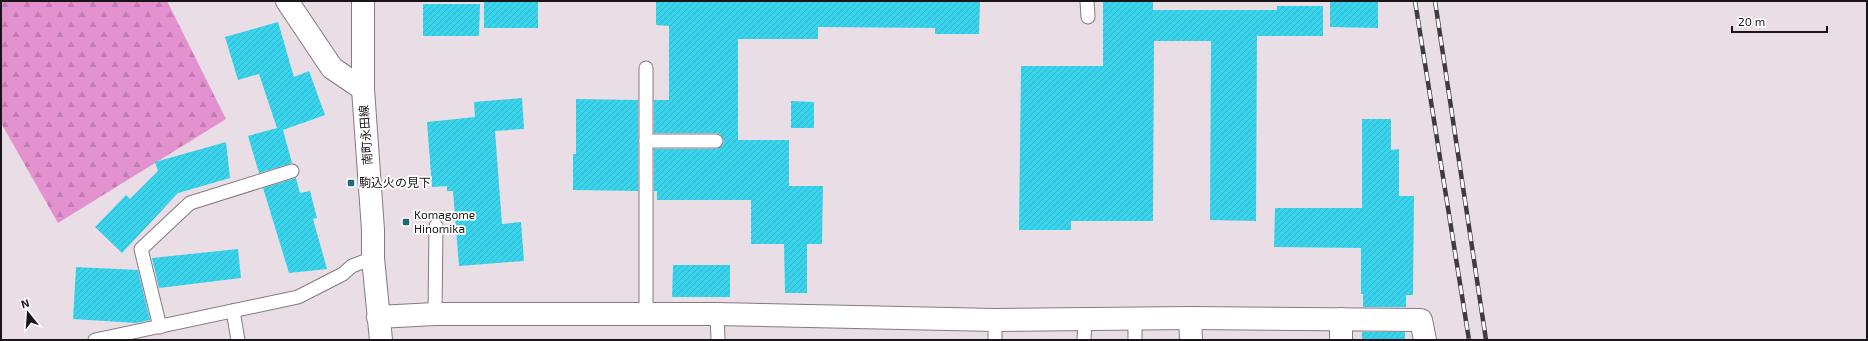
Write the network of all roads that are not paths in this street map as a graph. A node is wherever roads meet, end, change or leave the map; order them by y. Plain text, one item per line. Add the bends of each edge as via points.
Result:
1 (287, 1) edge
2 (363, 1) edge
3 (1088, 1) edge
4 (1088, 17) dead end
5 (646, 68) dead end
6 (363, 89) junction
7 (646, 141) junction
8 (716, 141) dead end
9 (292, 171) dead end
10 (436, 226) dead end
11 (373, 258) junction
12 (233, 311) junction
13 (435, 314) junction
14 (718, 314) junction
15 (646, 315) junction
16 (378, 318) junction
17 (1190, 318) junction
18 (160, 327) junction
19 (1341, 329) edge
20 (995, 330) edge
21 (1084, 330) edge
22 (1135, 330) edge
23 (95, 340) edge
24 (238, 340) edge
25 (381, 340) edge
26 (718, 340) edge
27 (1191, 340) edge
28 (1425, 340) edge

1 - 6 street via 332,68
2 - 6 street, 南町永田線
3 - 4 lane
5 - 7 lane
6 - 11 street, 南町永田線
7 - 8 lane
7 - 15 lane
9 - 18 lane via 190,203 141,249
10 - 13 lane
11 - 12 lane via 352,266 343,274 298,297
11 - 16 street, 南町永田線
12 - 18 lane
12 - 24 lane
13 - 15 street
13 - 16 street
14 - 15 street
14 - 20 street
14 - 26 lane
16 - 25 street, 南町永田線
17 - 19 street
17 - 22 street
17 - 27 street
18 - 23 lane
19 - 28 street via 1421,320
20 - 21 street
21 - 22 street

